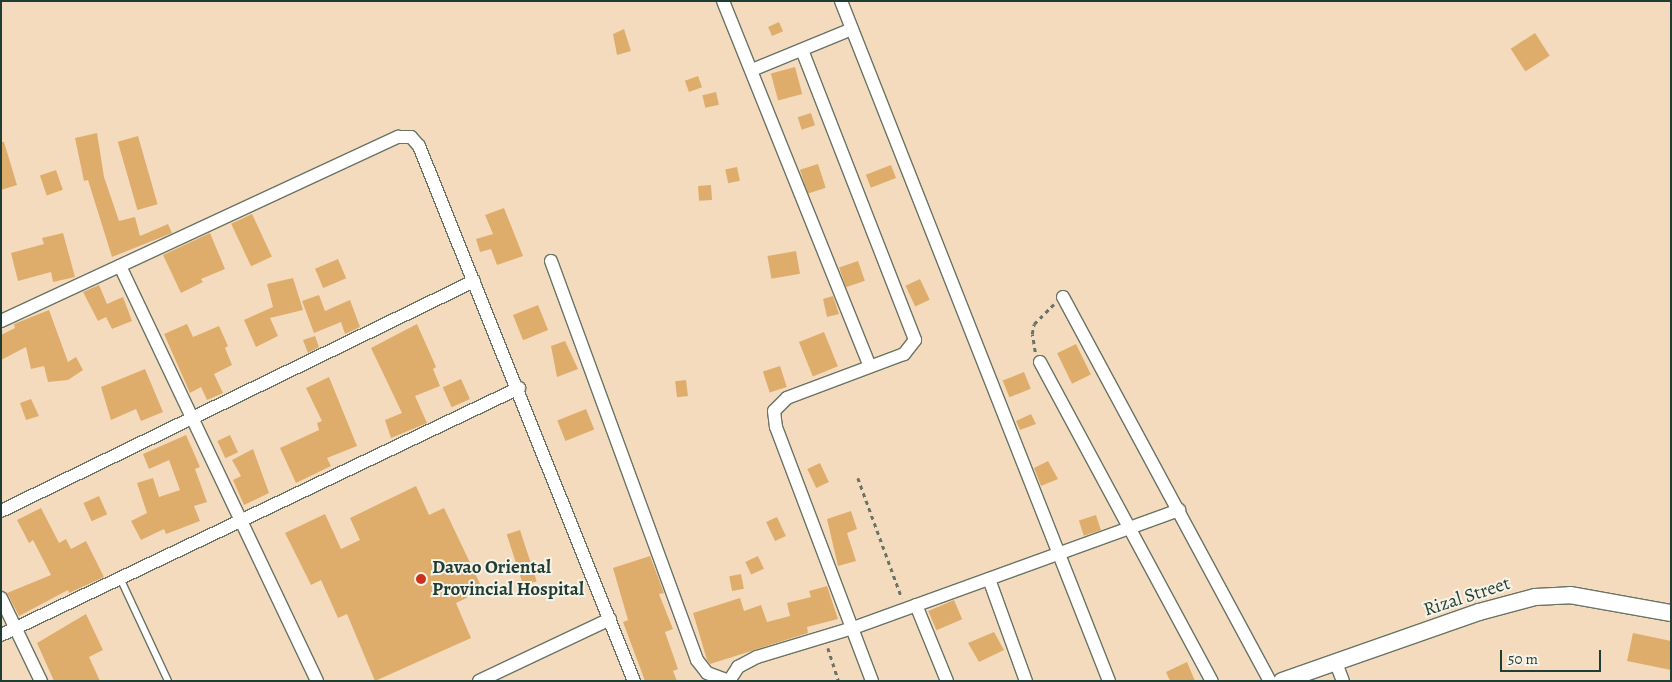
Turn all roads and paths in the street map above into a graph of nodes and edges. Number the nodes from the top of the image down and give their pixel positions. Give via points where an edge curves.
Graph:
1 (723, 1) edge
2 (840, 1) edge
3 (852, 29) junction
4 (802, 50) junction
5 (752, 70) junction
6 (551, 261) dead end
7 (120, 266) junction
8 (474, 281) junction
9 (1063, 297) joint
10 (1, 321) edge
11 (1040, 362) joint
12 (870, 366) junction
13 (518, 388) junction
14 (193, 418) junction
15 (858, 478) dead end
16 (1179, 510) junction
17 (1, 511) edge
18 (241, 520) junction
19 (1130, 528) junction
20 (1058, 554) junction
21 (120, 578) junction
22 (988, 579) junction
23 (1, 598) edge
24 (911, 607) junction
25 (1671, 613) edge
26 (610, 619) junction
27 (16, 628) junction
28 (853, 628) junction
29 (1, 635) edge
30 (824, 638) junction
31 (1336, 662) junction
32 (41, 681) edge
33 (168, 681) edge
34 (317, 681) edge
35 (480, 681) edge
36 (634, 681) edge
37 (729, 681) edge
38 (839, 681) edge
39 (872, 681) edge
40 (947, 681) edge
41 (1026, 681) edge
42 (1109, 681) edge
43 (1212, 681) edge
44 (1270, 681) edge
45 (1282, 681) edge
46 (1344, 681) edge

1 - 5 street
2 - 3 street
3 - 4 street
3 - 20 street
4 - 5 street
4 - 12 street via 916,340 909,350
5 - 12 street
6 - 37 street via 696,660 707,673
7 - 8 street via 404,136 411,137 419,146
7 - 10 street
7 - 14 street
8 - 13 street
8 - 14 street
9 - 11 path via 1034,324 1034,348
9 - 16 street
11 - 19 street
12 - 28 street via 787,398 774,411 776,427
13 - 18 street
13 - 26 street
14 - 17 street
14 - 18 street
15 - 24 path
16 - 19 street
16 - 44 street
18 - 21 street
18 - 34 street
19 - 20 street
19 - 43 street
20 - 22 street
20 - 42 street
21 - 27 street
21 - 33 lane
22 - 24 street
22 - 41 street
23 - 27 street
24 - 28 street
24 - 40 street
25 - 31 street, Rizal Street via 1570,595 1535,597 1479,612
26 - 35 street
26 - 36 street
27 - 29 street
27 - 32 street
28 - 30 street
28 - 39 street
30 - 37 street via 744,662
30 - 38 path
31 - 45 street, Rizal Street
31 - 46 street

